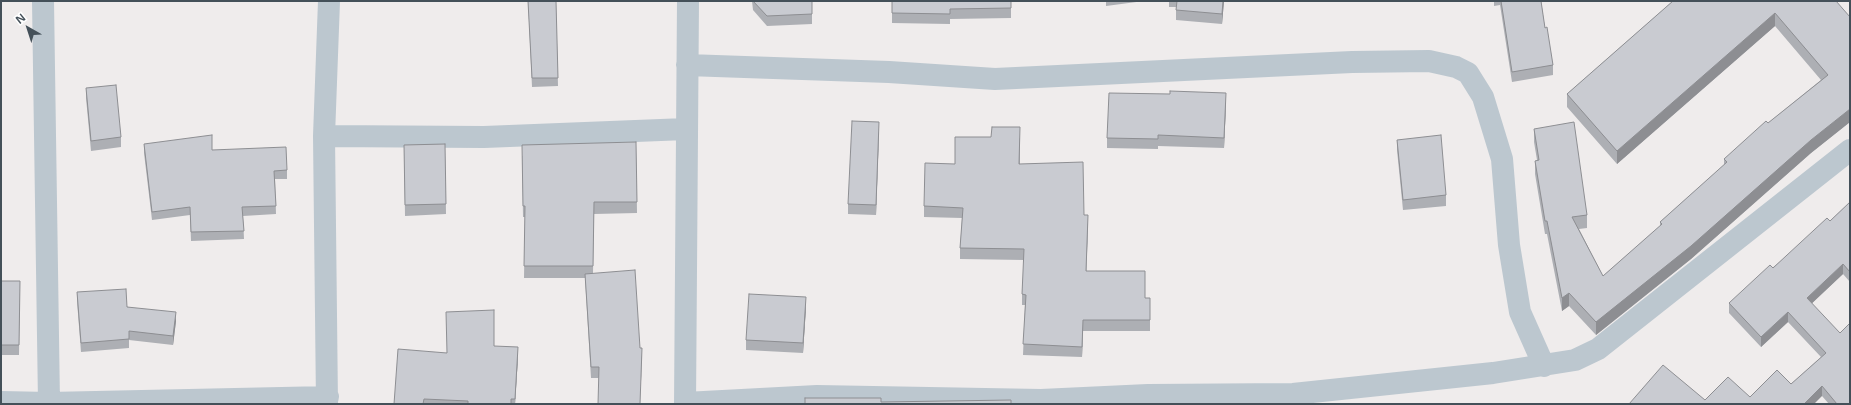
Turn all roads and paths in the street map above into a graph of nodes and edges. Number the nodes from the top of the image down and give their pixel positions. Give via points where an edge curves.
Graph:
1 (43, 1) edge
2 (329, 1) edge
3 (688, 1) edge
4 (687, 65) junction
5 (686, 129) junction
6 (324, 136) junction
7 (1850, 150) edge
8 (1544, 366) junction
9 (1298, 399) edge
10 (327, 401) edge
11 (1, 402) edge
12 (1041, 402) edge
13 (48, 403) edge
14 (685, 404) edge

1 - 13 street
2 - 6 street
3 - 4 street
4 - 5 street
4 - 8 street via 890,72 995,79 1352,62 1429,61 1456,67 1468,73 1483,97 1502,159 1509,245 1520,312
5 - 6 street via 484,137
5 - 14 street
6 - 10 street
7 - 8 street via 1598,349 1575,360
8 - 9 street
9 - 12 street via 1148,395
10 - 13 street
11 - 13 street
12 - 14 street via 818,396

